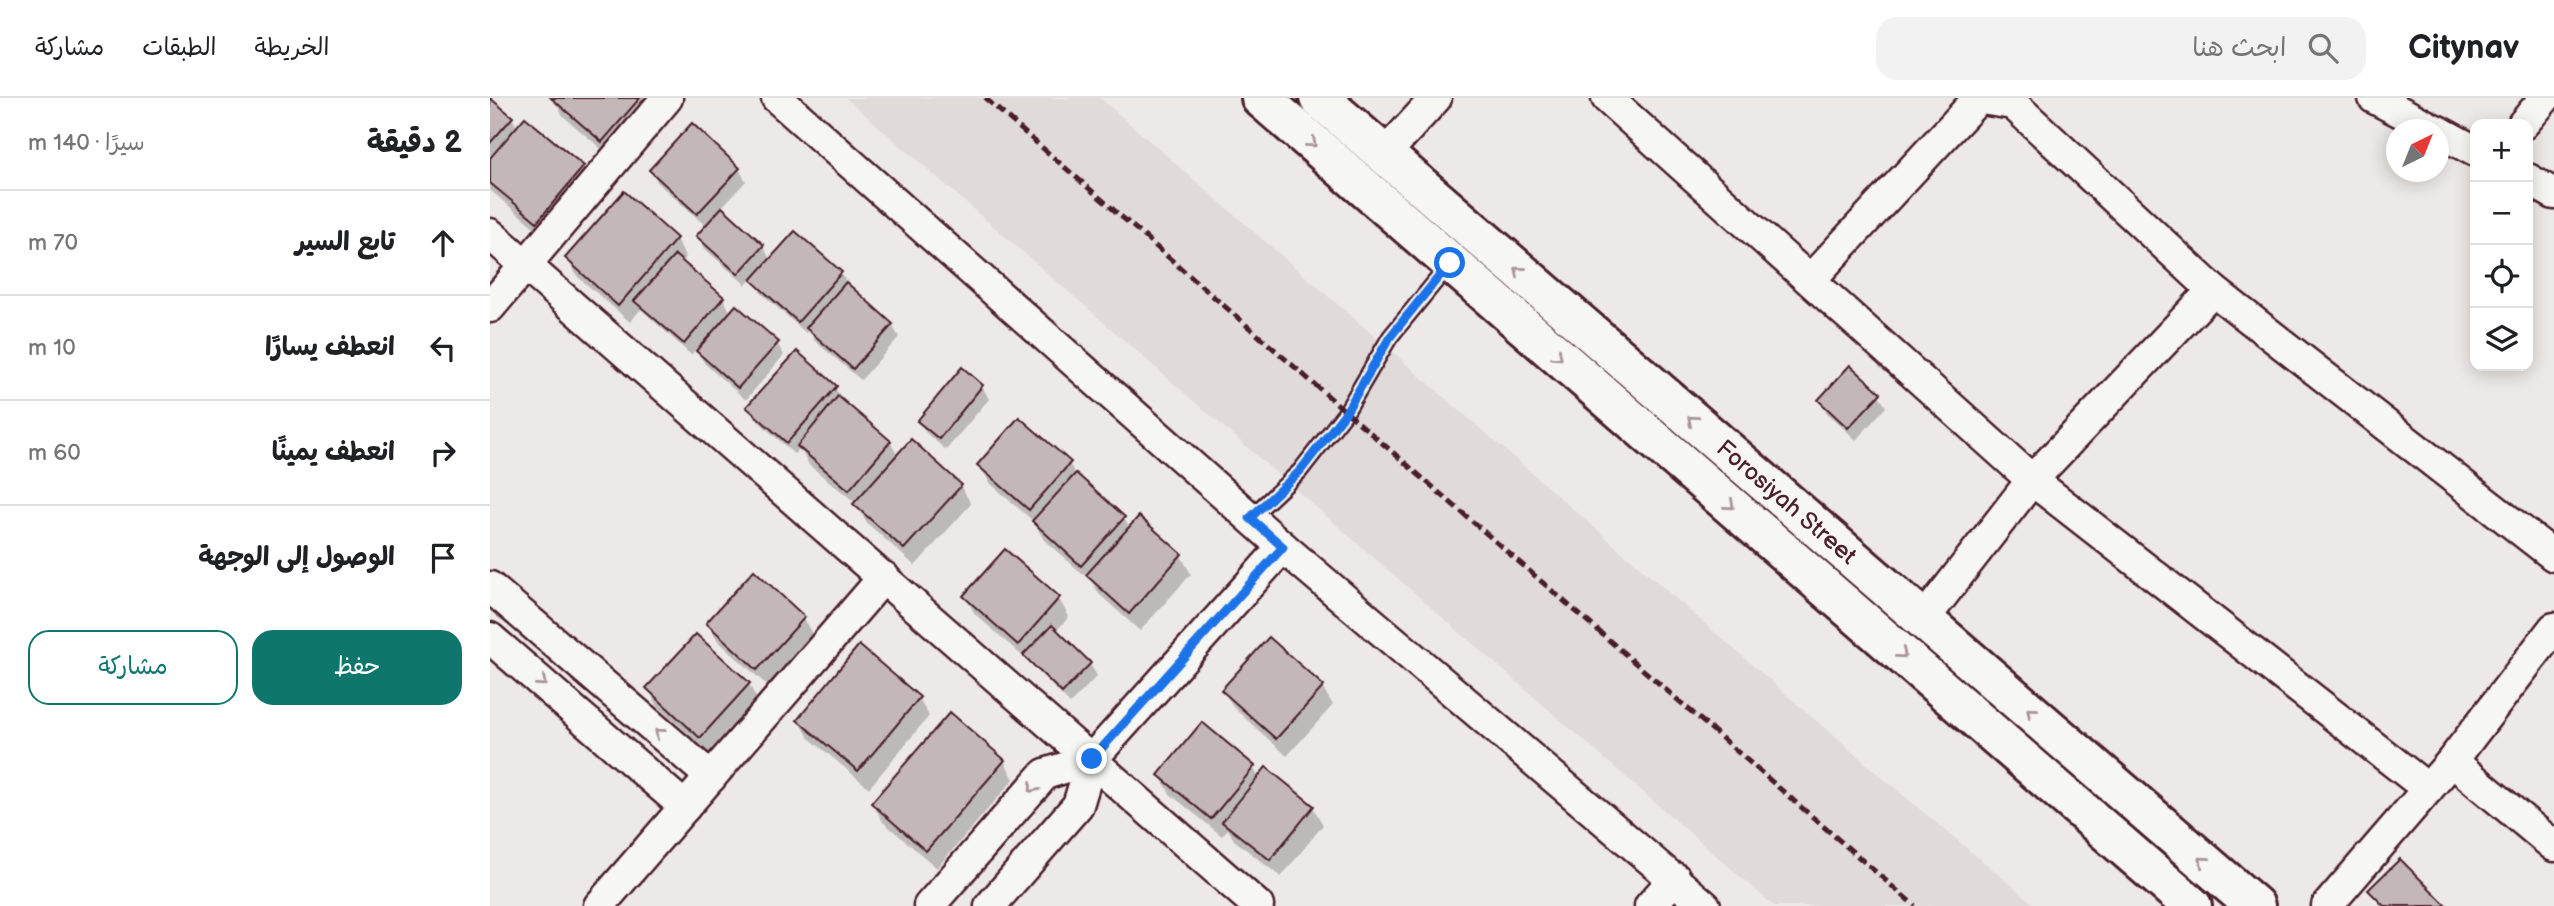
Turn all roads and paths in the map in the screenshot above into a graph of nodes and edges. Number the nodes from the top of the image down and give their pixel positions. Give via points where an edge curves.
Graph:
1 (667, 98) edge
2 (777, 98) edge
3 (1261, 98) edge
4 (1319, 98) edge
5 (1436, 98) edge
6 (1607, 98) edge
7 (2374, 98) edge
8 (2545, 98) edge
9 (1976, 99) edge
10 (2415, 119) edge
11 (2527, 119) edge
12 (2449, 136) edge
13 (2470, 147) edge
14 (1384, 155) junction
15 (2533, 182) edge
16 (2554, 194) edge
17 (490, 234) edge
18 (1450, 263) junction
19 (526, 265) junction
20 (1810, 280) junction
21 (2214, 290) junction
22 (490, 307) edge
23 (2032, 480) junction
24 (1250, 518) junction
25 (1283, 547) junction
26 (2554, 556) edge
27 (884, 578) junction
28 (490, 587) edge
29 (1924, 619) junction
30 (2554, 628) edge
31 (490, 638) edge
32 (1092, 759) junction
33 (2452, 761) junction
34 (710, 777) junction
35 (2428, 789) junction
36 (685, 807) junction
37 (2554, 846) edge
38 (1675, 878) junction
39 (599, 906) edge
40 (929, 906) edge
41 (990, 906) edge
42 (1258, 906) edge
43 (1650, 906) edge
44 (1705, 906) edge
45 (2192, 906) edge
46 (2255, 906) edge
47 (2327, 906) edge

1 - 19 street
2 - 24 street
3 -> 18 main road, Forosiyah Street
4 - 14 main road, Forosiyah Street
5 - 14 street
6 - 20 street
7 - 10 street
8 - 11 street
9 - 20 street
9 - 21 street via 2013,104
12 - 13 street
29 -> 14 main road, Forosiyah Street
15 - 16 street
17 - 19 street
18 - 24 lane via 1390,337 1346,412 1300,471
18 -> 45 main road, Forosiyah Street
19 - 22 street
19 - 27 street
20 - 23 street
21 - 23 street
21 - 26 street
23 - 29 street
23 - 35 street
24 - 25 street
25 - 32 street
25 - 38 street
27 - 32 street
27 - 34 street
34 -> 28 street
46 -> 29 main road, Forosiyah Street
30 - 33 street
31 -> 36 street
32 -> 40 street via 1045,774
32 - 41 street via 1078,806
32 - 42 street
33 - 35 street
33 - 37 street
34 - 36 street
35 - 47 street
36 - 39 street
38 - 43 street
38 - 44 street

